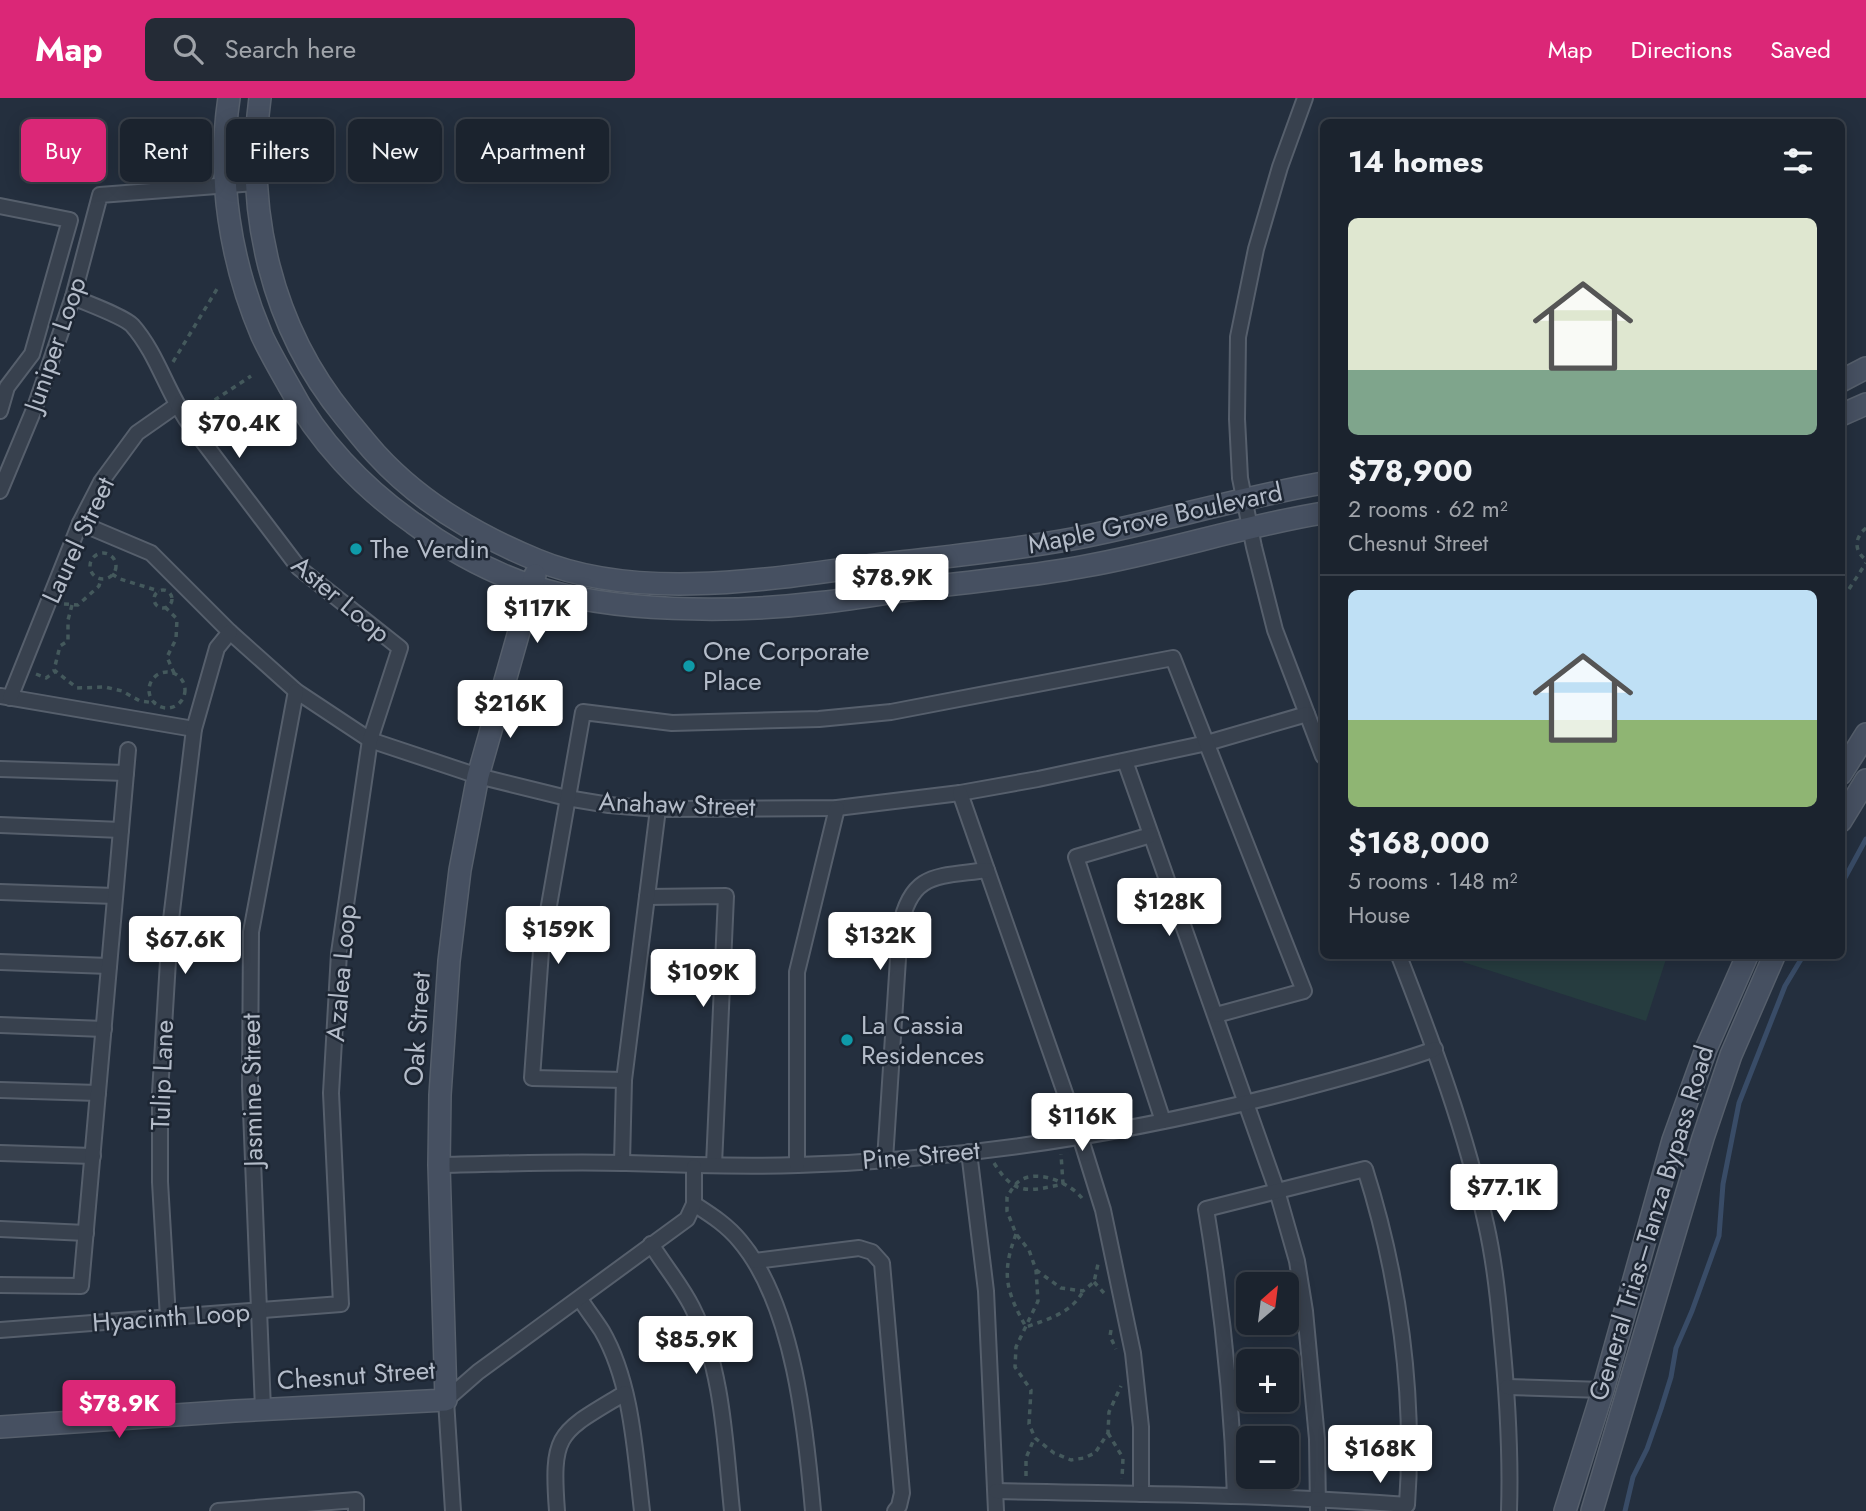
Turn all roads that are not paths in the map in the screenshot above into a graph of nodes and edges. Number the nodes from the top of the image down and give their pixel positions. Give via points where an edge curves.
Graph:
1 (229, 98) edge
2 (260, 98) edge
3 (1305, 98) edge
4 (255, 184) junction
5 (224, 185) junction
6 (0, 206) edge
7 (73, 296) junction
8 (1866, 368) edge
9 (1845, 379) edge
10 (1866, 404) edge
11 (177, 405) junction
12 (0, 411) edge
13 (1845, 413) edge
14 (1320, 485) edge
15 (0, 491) edge
16 (1244, 498) junction
17 (1320, 514) edge
18 (80, 523) junction
19 (1250, 527) junction
20 (539, 561) junction
21 (532, 586) junction
22 (230, 632) junction
23 (400, 648) joint
24 (296, 691) junction
25 (5, 697) edge
26 (1307, 714) junction
27 (194, 729) junction
28 (1866, 734) edge
29 (370, 740) junction
30 (1207, 743) junction
31 (1320, 748) edge
32 (128, 750) dead end
33 (1125, 761) junction
34 (1845, 768) edge
35 (0, 769) edge
36 (126, 773) junction
37 (478, 776) junction
38 (1866, 780) edge
39 (960, 793) junction
40 (567, 798) junction
41 (837, 808) junction
42 (658, 809) junction
43 (1845, 814) edge
44 (0, 825) edge
45 (121, 831) junction
46 (1151, 835) junction
47 (987, 870) junction
48 (0, 892) edge
49 (116, 896) junction
50 (647, 897) junction
51 (1400, 959) edge
52 (1746, 959) edge
53 (1773, 959) edge
54 (0, 962) edge
55 (109, 966) junction
56 (1216, 1016) junction
57 (0, 1025) edge
58 (104, 1029) junction
59 (1435, 1049) junction
60 (624, 1080) junction
61 (0, 1090) edge
62 (98, 1093) junction
63 (1246, 1103) junction
64 (1163, 1121) junction
65 (1080, 1136) junction
66 (969, 1152) junction
67 (0, 1153) edge
68 (93, 1156) junction
69 (885, 1160) junction
70 (622, 1163) junction
71 (439, 1165) junction
72 (714, 1165) junction
73 (797, 1165) junction
74 (694, 1167) junction
75 (1277, 1191) junction
76 (694, 1204) junction
77 (0, 1229) edge
78 (86, 1233) junction
79 (651, 1244) junction
80 (755, 1261) junction
81 (0, 1285) edge
82 (580, 1299) junction
83 (341, 1304) joint
84 (259, 1311) junction
85 (168, 1318) junction
86 (0, 1330) edge
87 (1507, 1387) junction
88 (1602, 1390) junction
89 (625, 1393) junction
90 (446, 1400) junction
91 (263, 1409) junction
92 (0, 1427) edge
93 (996, 1491) junction
94 (1142, 1494) junction
95 (1235, 1496) junction
96 (1318, 1504) edge
97 (218, 1511) edge
98 (356, 1511) edge
99 (453, 1511) edge
100 (557, 1511) edge
101 (642, 1511) edge
102 (732, 1511) edge
103 (813, 1511) edge
104 (895, 1511) edge
105 (996, 1511) edge
106 (1509, 1511) edge
107 (1565, 1511) edge
108 (1591, 1511) edge

1 - 5 street, Maple Grove Boulevard
2 - 4 street, Maple Grove Boulevard
3 - 16 street via 1256,249 1238,337 1238,448
4 - 5 street
4 - 20 street, Maple Grove Boulevard via 264,253 287,322 326,394 376,455 445,513
5 - 7 street, Juniper Loop via 100,195
5 - 21 street, Maple Grove Boulevard via 235,257 262,336 304,414 358,477 392,508 475,561
6 - 12 street via 70,220 32,354 7,387
7 - 11 street, Aster Loop via 130,323 165,376
7 - 15 street, Juniper Loop
8 - 9 street
10 - 13 street
11 - 18 street, Laurel Street via 137,433 101,482
11 - 23 street, Aster Loop via 299,568
14 - 16 street, Maple Grove Boulevard
16 - 19 street
16 - 20 street, Maple Grove Boulevard via 1072,539 719,583 646,583
17 - 19 street, Maple Grove Boulevard
18 - 22 street, Anahaw Street via 151,553
18 - 25 street, Laurel Street
19 - 21 street, Maple Grove Boulevard via 1086,566 814,604 643,607
19 - 26 street via 1275,630
20 - 21 street, Oak Street
21 - 37 street, Oak Street
22 - 24 street, Anahaw Street
22 - 27 street, Tulip Lane via 217,648
23 - 29 street, Azalea Loop
24 - 29 street, Anahaw Street
24 - 84 street, Jasmine Street via 251,932 250,1086
25 - 27 street
26 - 30 street, Anahaw Street
26 - 31 street
27 - 85 street, Tulip Lane via 170,928 159,1093
28 - 34 street
29 - 37 street, Anahaw Street
29 - 83 street, Azalea Loop via 338,966 331,1093
30 - 33 street, Anahaw Street
30 - 40 street via 1173,658 973,698 819,719 672,723 583,712
30 - 56 street via 1304,991
32 - 36 street
33 - 39 street, Anahaw Street
33 - 46 street
35 - 36 street
36 - 45 street
37 - 40 street, Anahaw Street
37 - 71 street, Oak Street via 449,961
38 - 43 street
39 - 41 street, Anahaw Street
39 - 47 street
40 - 42 street, Anahaw Street
40 - 60 street via 541,951 532,1078
41 - 42 street, Anahaw Street
41 - 73 street via 797,972
42 - 50 street
44 - 45 street
45 - 49 street
46 - 56 street
46 - 64 street via 1076,857
47 - 65 street
47 - 69 street via 932,878 909,897 903,911
48 - 49 street
49 - 55 street
50 - 60 street
50 - 72 street via 726,896
51 - 59 street
52 - 88 street, General Trias–Tanza Bypass Road via 1673,1140
53 - 108 street, General Trias–Tanza Bypass Road via 1731,1055 1703,1138
54 - 55 street
55 - 58 street
56 - 63 street
57 - 58 street
58 - 62 street
59 - 63 street, Pine Street
59 - 87 street via 1486,1225
60 - 70 street
61 - 62 street
62 - 68 street
63 - 64 street, Pine Street
63 - 75 street
64 - 65 street, Pine Street
65 - 66 street, Pine Street
65 - 94 street via 1103,1210 1133,1353
66 - 69 street, Pine Street
66 - 93 street via 986,1291
67 - 68 street
68 - 78 street
69 - 73 street, Pine Street
70 - 71 street, Pine Street
70 - 74 street, Pine Street
71 - 90 street, Oak Street
72 - 73 street, Pine Street
72 - 74 street, Pine Street
74 - 76 street
75 - 95 street via 1206,1209 1227,1357
75 - 96 street via 1297,1261 1305,1311
75 - 96 street via 1365,1169 1396,1299 1408,1426 1406,1505
76 - 79 street, Chesnut Street via 687,1219
76 - 80 street via 722,1222
77 - 78 street
78 - 81 street via 81,1286
79 - 82 street, Chesnut Street
79 - 102 street via 691,1306 707,1342 719,1399
80 - 103 street via 771,1294 797,1381
80 - 104 street via 859,1248 872,1252 882,1263 902,1493
82 - 89 street via 602,1332
82 - 90 street, Chesnut Street
83 - 84 street, Hyacinth Loop
84 - 85 street, Hyacinth Loop
84 - 91 street, Jasmine Street
85 - 86 street, Hyacinth Loop
87 - 88 street
87 - 106 street
88 - 107 street, General Trias–Tanza Bypass Road
89 - 100 street via 575,1423 564,1436 554,1470
89 - 101 street
90 - 91 street, Chesnut Street
90 - 99 street, Oak Street
91 - 92 street, Chesnut Street
93 - 94 street
93 - 105 street
94 - 95 street
95 - 96 street
97 - 98 street via 356,1500

